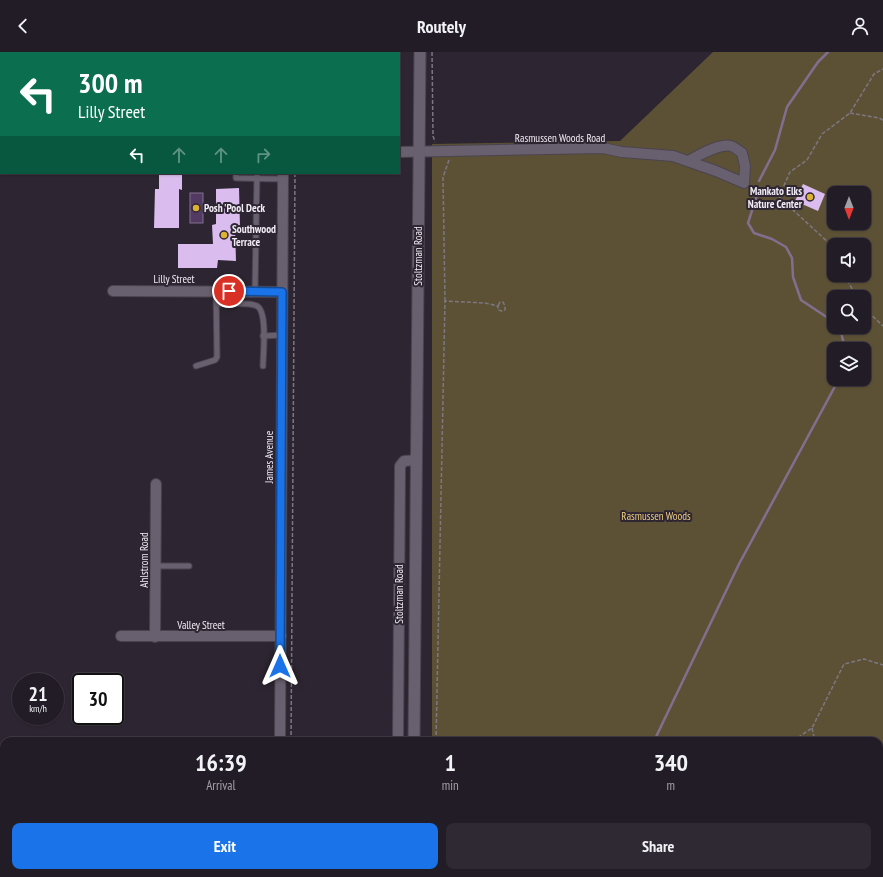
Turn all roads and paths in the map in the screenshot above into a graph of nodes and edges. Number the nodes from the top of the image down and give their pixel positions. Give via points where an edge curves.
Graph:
1 (420, 52) edge
2 (432, 52) edge
3 (883, 69) edge
4 (850, 112) junction
5 (883, 120) edge
6 (437, 146) dead end
7 (459, 151) junction
8 (400, 152) edge
9 (418, 152) junction
10 (688, 161) junction
11 (236, 174) edge
12 (295, 174) edge
13 (257, 176) edge
14 (283, 176) edge
15 (744, 183) junction
16 (779, 197) junction
17 (827, 241) edge
18 (113, 291) dead end
19 (216, 291) junction
20 (255, 292) junction
21 (282, 292) junction
22 (445, 300) junction
23 (216, 304) junction
24 (498, 306) junction
25 (871, 315) edge
26 (883, 326) edge
27 (264, 336) junction
28 (282, 336) junction
29 (196, 366) dead end
30 (264, 366) dead end
31 (417, 460) junction
32 (156, 484) dead end
33 (156, 566) junction
34 (189, 566) dead end
35 (121, 636) dead end
36 (281, 636) junction
37 (155, 637) junction
38 (883, 665) edge
39 (812, 728) junction
40 (280, 737) edge
41 (291, 737) edge
42 (398, 737) edge
43 (414, 737) edge
44 (436, 737) edge
45 (799, 737) edge
46 (814, 737) edge

1 - 9 street, Stoltzman Road
2 - 6 path via 433,136
3 - 4 path via 874,74
4 - 5 path
4 - 16 path via 822,134 807,160 790,172
7 - 9 street, Rasmussen Woods Road
7 - 10 street, Rasmussen Woods Road via 603,148 673,156
7 - 22 path via 448,161 443,177
8 - 9 street, Rasmussen Woods Road
9 - 31 street, Stoltzman Road
10 - 15 street, Rasmussen Woods Road
10 - 15 street via 710,149 731,146 742,153 745,166
11 - 13 lane via 236,178
12 - 41 path
13 - 14 lane
13 - 20 lane
14 - 21 street, James Avenue
15 - 16 path
16 - 17 path
18 - 19 street, Lilly Street
19 - 20 street, Lilly Street
19 - 23 lane
20 - 21 street, Lilly Street
21 - 28 street, James Avenue
22 - 24 path
22 - 44 path
23 - 27 lane via 258,307 264,320
23 - 29 lane via 217,357
24 - 24 path via 498,310 502,312 505,306 503,302
25 - 26 path
27 - 28 lane
27 - 30 lane
28 - 36 street, James Avenue
31 - 42 street, Stoltzman Road via 404,461 400,466
31 - 43 street, Stoltzman Road
32 - 33 street, Ahlstrom Road
33 - 34 lane
33 - 37 street, Ahlstrom Road
35 - 37 street, Valley Street
36 - 37 street, Valley Street
36 - 40 street, James Avenue
38 - 39 path via 864,659 844,664
39 - 45 path
39 - 46 path

